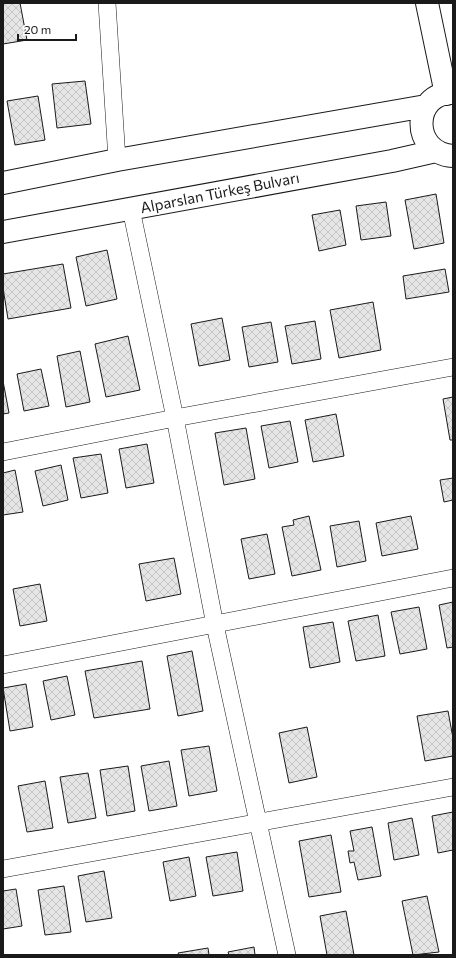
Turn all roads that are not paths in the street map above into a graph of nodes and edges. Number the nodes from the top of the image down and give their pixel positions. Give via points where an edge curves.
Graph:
1 (107, 3) edge
2 (427, 3) edge
3 (450, 94) edge
4 (426, 106) junction
5 (445, 153) edge
6 (117, 160) junction
7 (3, 184) edge
8 (131, 209) junction
9 (3, 232) edge
10 (453, 367) edge
11 (175, 418) junction
12 (3, 452) edge
13 (453, 578) edge
14 (215, 625) junction
15 (3, 665) edge
16 (453, 787) edge
17 (258, 822) junction
18 (3, 869) edge
19 (287, 955) edge

1 - 6 street
2 - 3 main road
3 - 4 main road via 434,99
4 - 5 main road, Alparslan Türkeş Bulvarı via 422,115 423,136 428,145
4 - 6 main road
5 - 8 main road, Alparslan Türkeş Bulvarı
6 - 7 main road
8 - 9 main road, Alparslan Türkeş Bulvarı
8 - 11 street
10 - 11 street
11 - 12 street
11 - 14 street
13 - 14 street
14 - 15 street
14 - 17 street
16 - 17 street
17 - 18 street
17 - 19 street

